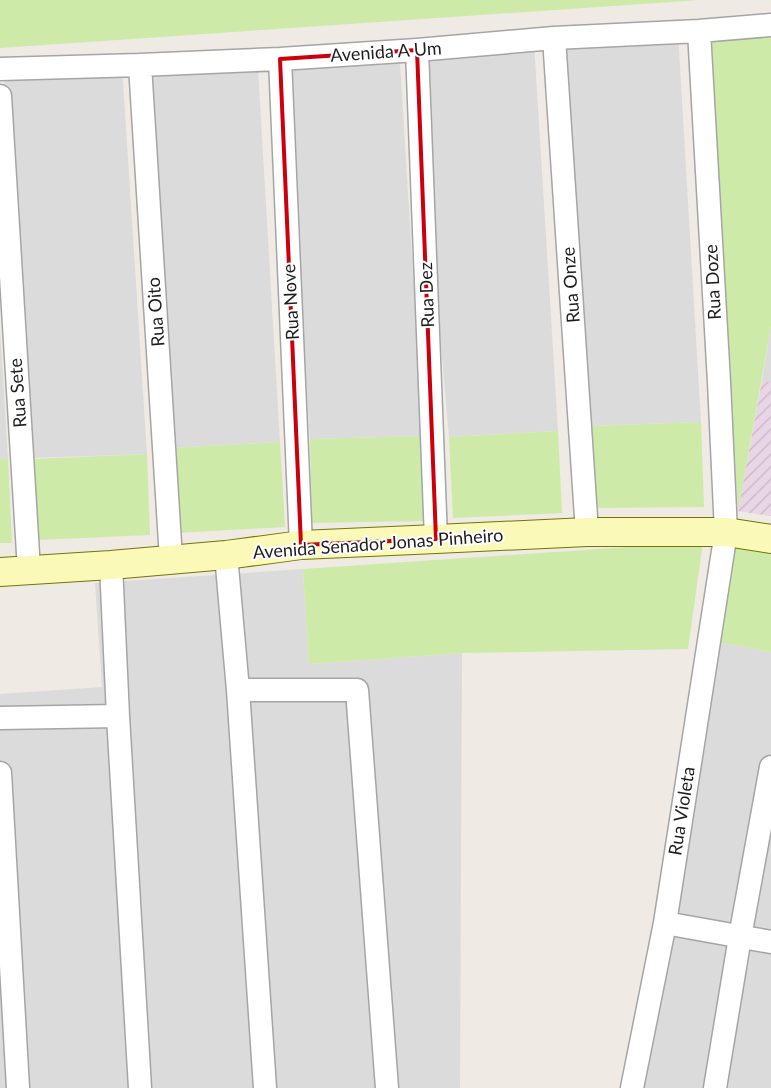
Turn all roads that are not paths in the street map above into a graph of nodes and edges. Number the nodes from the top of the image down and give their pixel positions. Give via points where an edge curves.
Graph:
1 (771, 25) edge
2 (698, 31) junction
3 (554, 38) junction
4 (417, 50) junction
5 (280, 59) junction
6 (140, 65) junction
7 (0, 69) edge
8 (0, 96) edge
9 (587, 532) junction
10 (726, 532) junction
11 (436, 539) junction
12 (771, 540) edge
13 (301, 546) junction
14 (226, 555) junction
15 (171, 559) junction
16 (112, 565) junction
17 (29, 570) junction
18 (0, 572) edge
19 (238, 690) junction
20 (118, 716) junction
21 (0, 718) edge
22 (771, 766) edge
23 (0, 773) edge
24 (665, 923) junction
25 (740, 937) junction
26 (771, 942) edge
27 (18, 1088) edge
28 (140, 1088) edge
29 (266, 1088) edge
30 (387, 1088) edge
31 (632, 1088) edge
32 (715, 1088) edge

1 - 2 street, Avenida A Um
2 - 3 street, Avenida A Um
2 - 10 street, Rua Doze
3 - 4 street, Avenida A Um
3 - 9 street, Rua Onze
4 - 5 street, Avenida A Um
4 - 11 street, Rua Dez
5 - 6 street, Avenida A Um
5 - 13 street, Rua Nove
6 - 7 street, Avenida A Um
6 - 15 street, Rua Oito
8 - 17 street, Rua Sete
9 - 10 main road, Avenida Senador Jonas Pinheiro
9 - 11 main road, Avenida Senador Jonas Pinheiro
10 - 12 main road, Avenida Senador Jonas Pinheiro
10 - 24 street, Rua Violeta
11 - 13 main road, Avenida Senador Jonas Pinheiro
13 - 14 main road, Avenida Senador Jonas Pinheiro
14 - 15 main road, Avenida Senador Jonas Pinheiro
14 - 19 street
15 - 16 main road, Avenida Senador Jonas Pinheiro
16 - 17 main road, Avenida Senador Jonas Pinheiro
16 - 20 street
17 - 18 main road, Avenida Senador Jonas Pinheiro
19 - 29 street
19 - 30 street via 357,690
20 - 21 street
20 - 28 street
22 - 25 street
23 - 27 street
24 - 25 street
24 - 31 street, Rua Violeta
25 - 26 street
25 - 32 street

